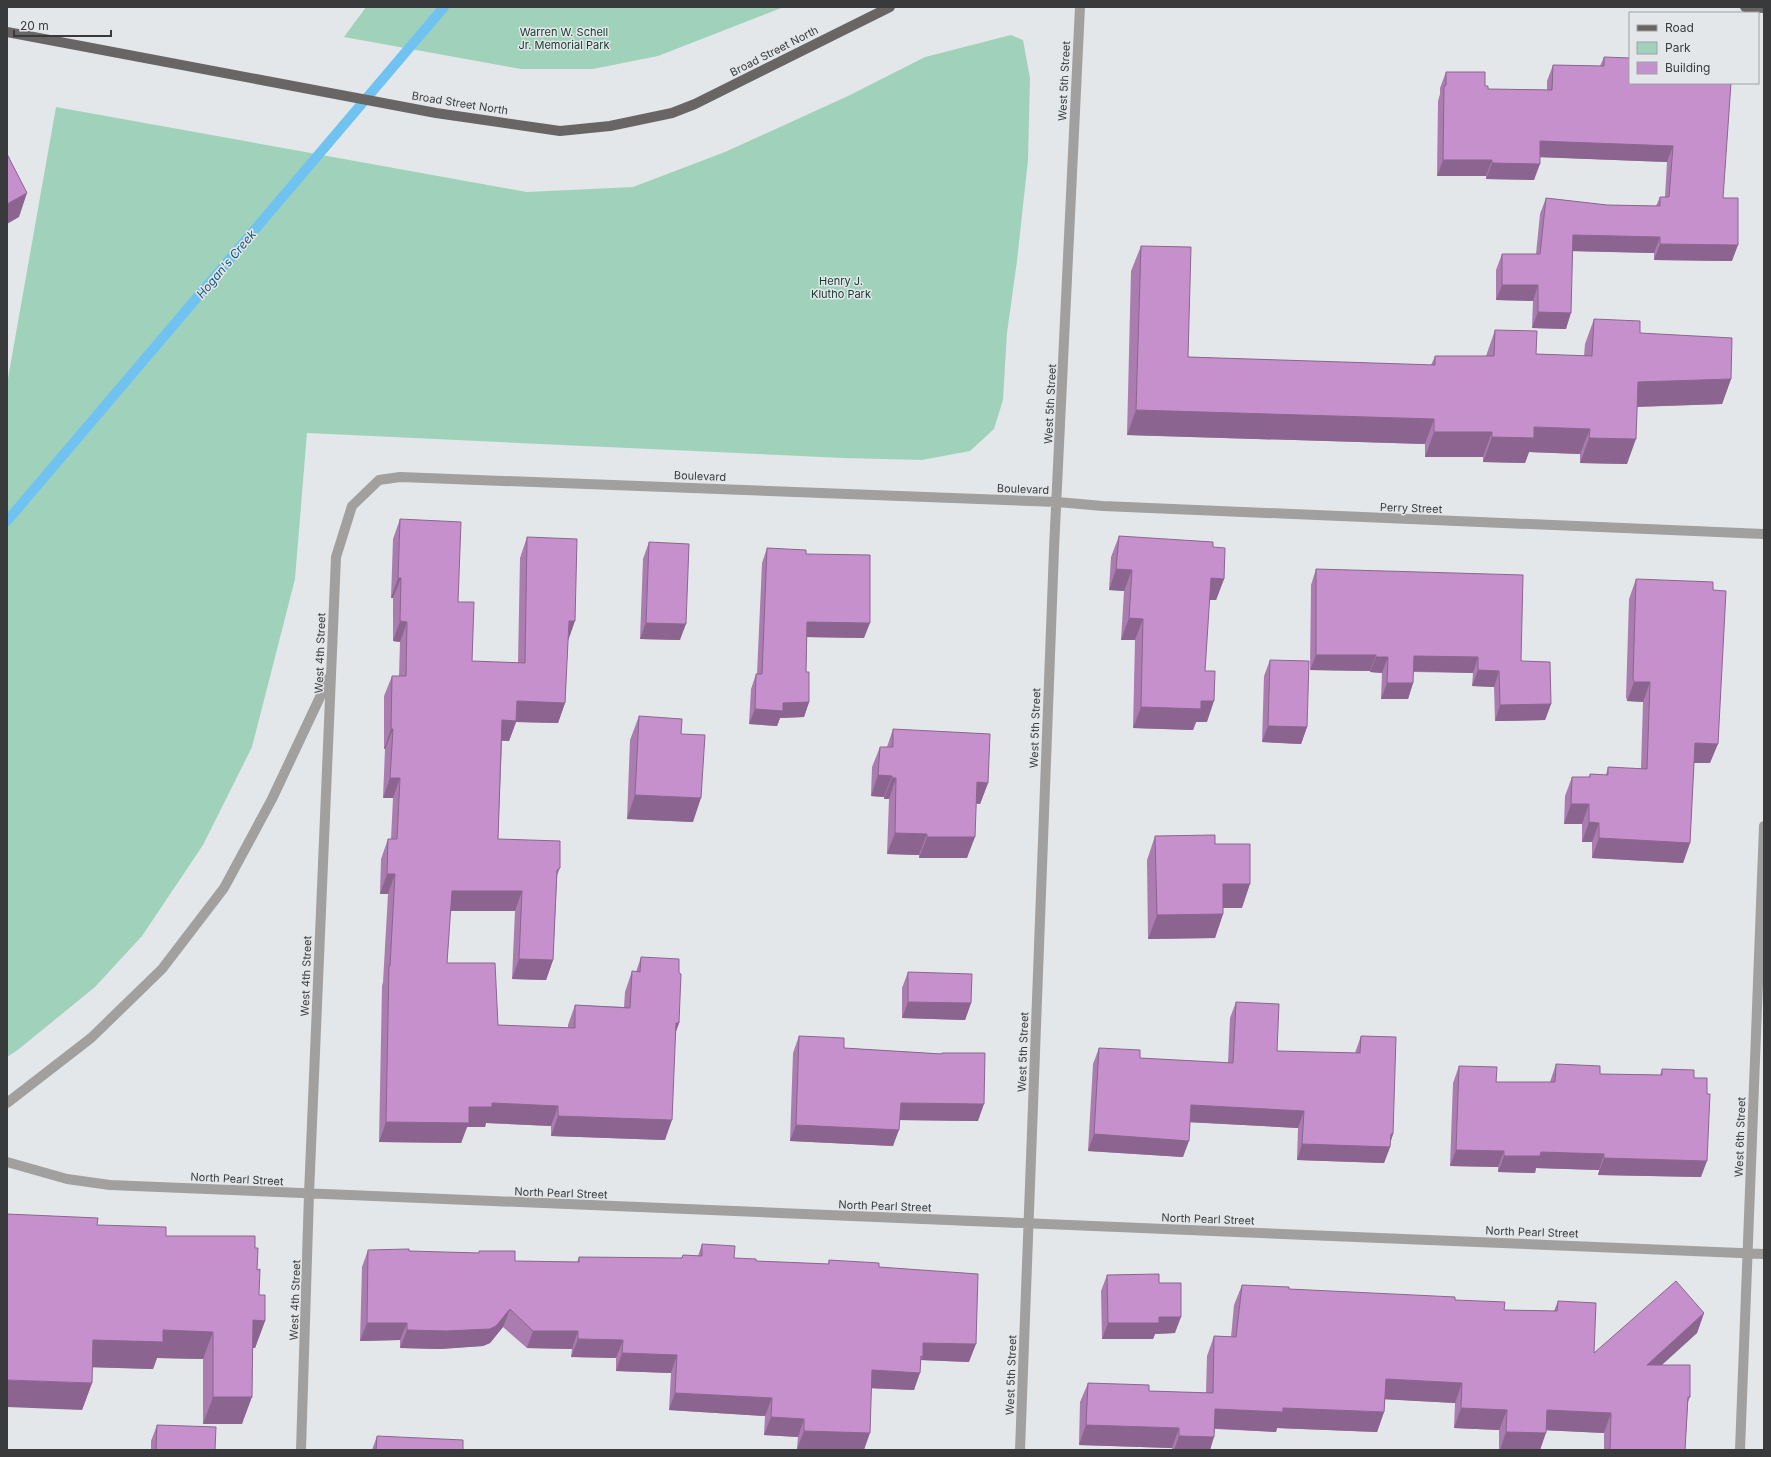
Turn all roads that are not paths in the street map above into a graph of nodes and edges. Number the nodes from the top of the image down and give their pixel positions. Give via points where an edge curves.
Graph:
1 (890, 7) edge
2 (1080, 7) edge
3 (1745, 7) edge
4 (1764, 8) edge
5 (7, 32) edge
6 (1057, 502) junction
7 (352, 506) joint
8 (1764, 534) edge
9 (331, 674) junction
10 (1764, 826) edge
11 (7, 1103) edge
12 (7, 1162) edge
13 (309, 1194) junction
14 (1029, 1224) junction
15 (1748, 1253) junction
16 (1764, 1254) edge
17 (301, 1450) edge
18 (1020, 1450) edge
19 (1740, 1450) edge

1 - 5 main road, Broad Street North via 672,113 610,126 560,131 436,113
2 - 6 street, West 5th Street
3 - 4 main road
6 - 7 street, Boulevard via 400,477 379,480
6 - 8 street, Perry Street via 1111,507
6 - 14 street, West 5th Street
7 - 9 street, West 4th Street via 336,557
9 - 11 street via 270,803 224,888 162,969 91,1038
9 - 13 street, West 4th Street
10 - 15 street, West 6th Street
12 - 13 street, North Pearl Street via 67,1179 110,1185
13 - 14 street, North Pearl Street
13 - 17 street, West 4th Street
14 - 15 street, North Pearl Street
14 - 18 street, West 5th Street
15 - 16 street, North Pearl Street
15 - 19 street, West 6th Street

